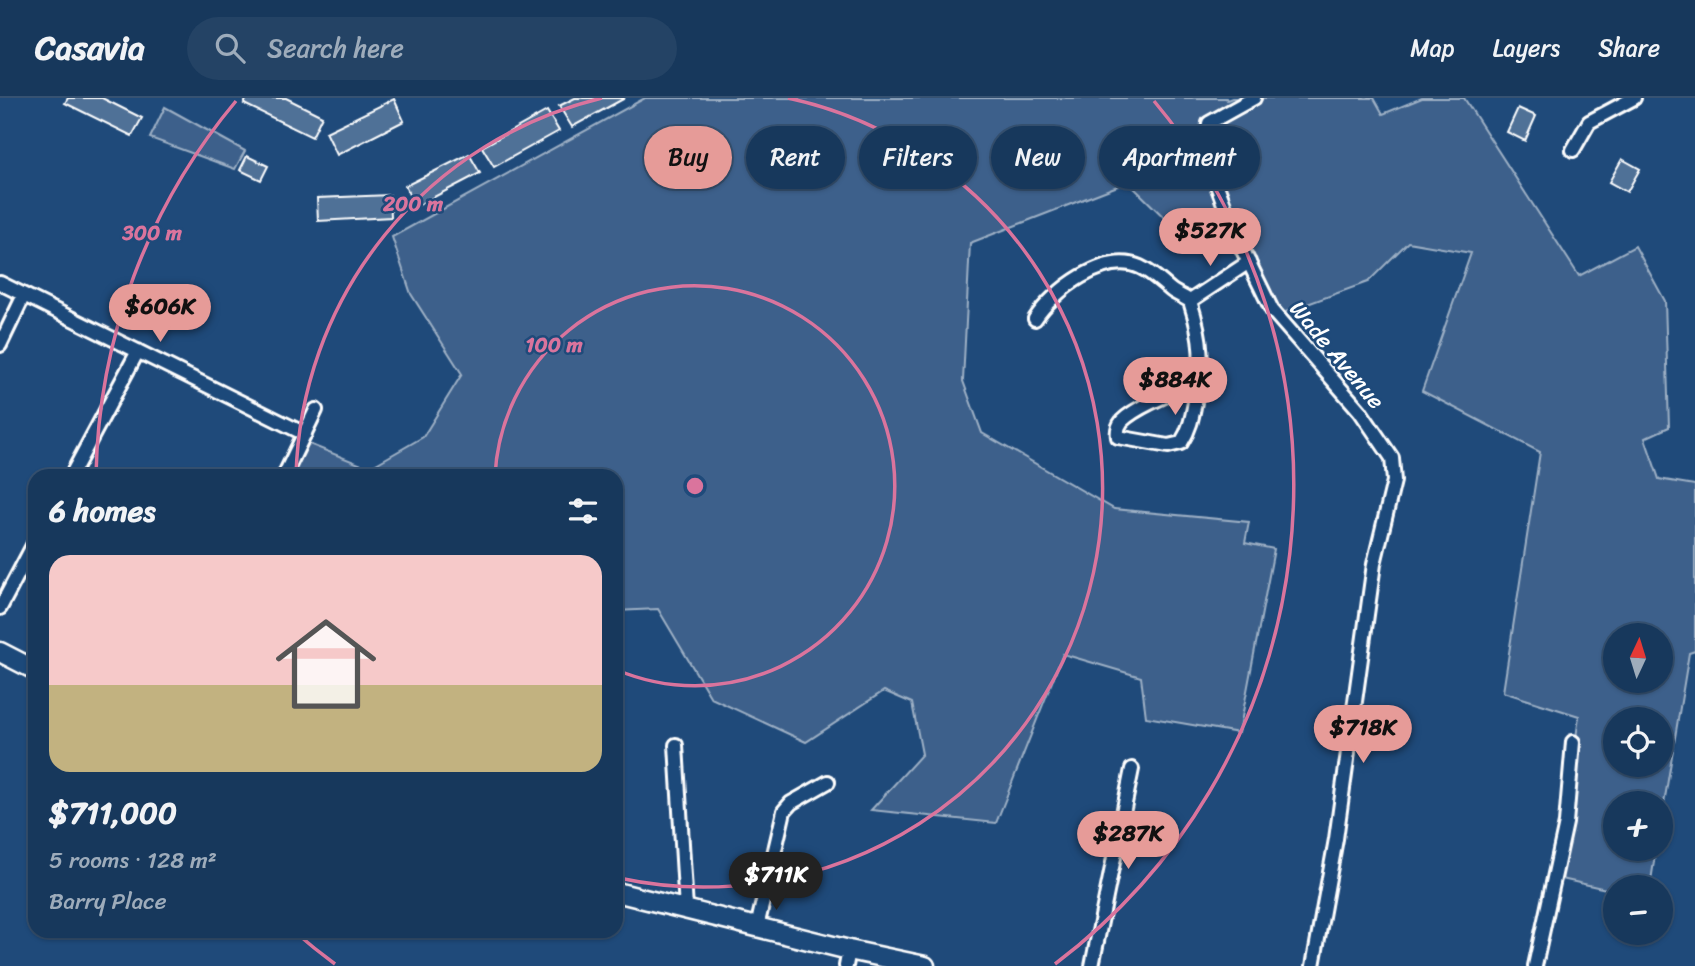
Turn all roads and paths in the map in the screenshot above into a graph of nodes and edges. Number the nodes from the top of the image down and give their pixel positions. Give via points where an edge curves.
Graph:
1 (1254, 98) edge
2 (1634, 98) edge
3 (1573, 150) dead end
4 (1249, 262) junction
5 (0, 283) edge
6 (24, 295) junction
7 (1190, 301) junction
8 (1035, 319) dead end
9 (0, 345) edge
10 (138, 351) junction
11 (1199, 381) junction
12 (316, 410) dead end
13 (305, 433) junction
14 (75, 469) edge
15 (287, 469) edge
16 (28, 555) edge
17 (0, 608) edge
18 (0, 652) edge
19 (28, 666) edge
20 (1573, 743) dead end
21 (676, 745) dead end
22 (1132, 769) dead end
23 (828, 782) dead end
24 (623, 894) edge
25 (686, 909) junction
26 (757, 927) junction
27 (847, 958) edge
28 (925, 966) edge
29 (1092, 966) edge
30 (1313, 966) edge
31 (1535, 966) edge

1 - 4 street, Wade Avenue via 1209,123 1206,143 1218,188
2 - 3 street via 1589,122
4 - 7 street
4 - 30 street, Wade Avenue via 1272,310 1360,411 1392,458 1394,481 1376,556
5 - 6 street
6 - 9 street
6 - 10 street
7 - 8 street via 1139,266 1120,262 1105,264 1066,287
7 - 11 street via 1199,330
10 - 13 street
10 - 14 street
11 - 11 street via 1190,430 1181,443 1168,446 1118,437 1122,421
12 - 13 street
13 - 15 street
16 - 17 street
18 - 19 street
20 - 31 street via 1566,823
21 - 25 street
22 - 29 street
23 - 26 street via 784,811
24 - 25 street
25 - 26 street
26 - 27 street
27 - 28 street

